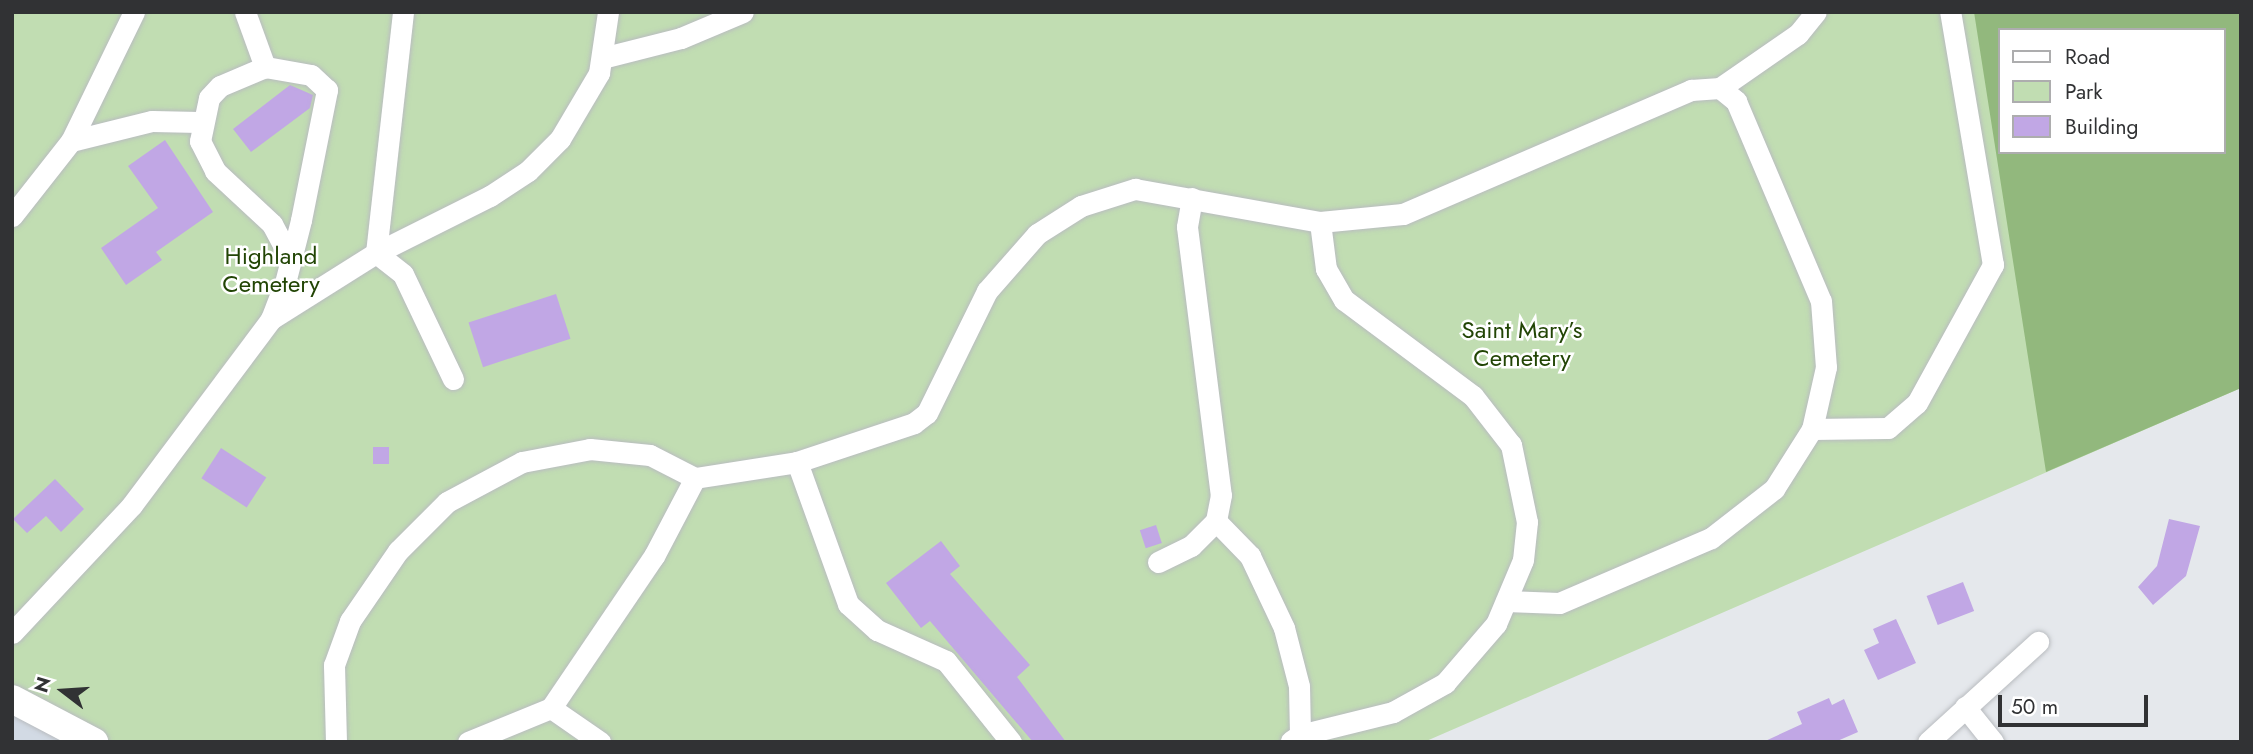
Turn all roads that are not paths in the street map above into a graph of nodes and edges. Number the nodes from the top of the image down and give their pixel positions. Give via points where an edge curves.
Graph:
1 (135, 12) edge
2 (245, 12) edge
3 (403, 12) edge
4 (608, 12) edge
5 (743, 12) edge
6 (1816, 12) edge
7 (1950, 12) edge
8 (602, 58) junction
9 (265, 68) junction
10 (1720, 88) junction
11 (200, 122) junction
12 (71, 141) junction
13 (1192, 198) junction
14 (12, 216) edge
15 (1320, 222) junction
16 (376, 253) junction
17 (291, 259) junction
18 (271, 319) junction
19 (453, 379) dead end
20 (1812, 429) junction
21 (797, 463) junction
22 (695, 478) junction
23 (1216, 521) junction
24 (1158, 562) dead end
25 (1506, 601) junction
26 (12, 633) edge
27 (2038, 642) dead end
28 (12, 699) edge
29 (551, 708) junction
30 (1965, 708) junction
31 (1295, 738) edge
32 (94, 742) edge
33 (336, 742) edge
34 (468, 742) edge
35 (600, 742) edge
36 (1011, 742) edge
37 (1928, 742) edge
38 (1993, 742) edge

1 - 12 street
2 - 9 street
3 - 16 street
4 - 8 street
5 - 8 street via 681,38
6 - 10 street via 1798,34
7 - 20 street via 1993,265 1917,403 1888,428
8 - 16 street via 586,99 528,171
9 - 11 street via 220,86
9 - 17 street via 311,75 327,90
10 - 15 street via 1691,90 1404,214
10 - 20 street via 1736,101 1821,301 1826,367
11 - 12 street via 152,121
11 - 17 street via 205,157 272,223
12 - 14 street
13 - 15 street
13 - 21 street via 1135,189 1081,206 1037,234 987,290 927,413 914,424
13 - 23 street via 1187,227 1221,495
15 - 25 street via 1326,269 1344,300 1473,396 1511,444 1527,522 1523,561
16 - 18 street
16 - 19 street via 403,274
17 - 18 street
18 - 26 street via 132,505
20 - 25 street via 1774,489 1711,538 1559,603
21 - 22 street
21 - 36 street via 848,604 877,630 946,661
22 - 29 street via 654,556
22 - 33 street via 650,455 590,449 522,462 447,502 398,551 350,621 334,665
23 - 24 street via 1191,546
23 - 31 street via 1250,556 1269,589 1298,686
25 - 31 street via 1484,643 1422,699
27 - 30 street
28 - 32 main road
29 - 34 street
29 - 35 street
30 - 37 street
30 - 38 street

